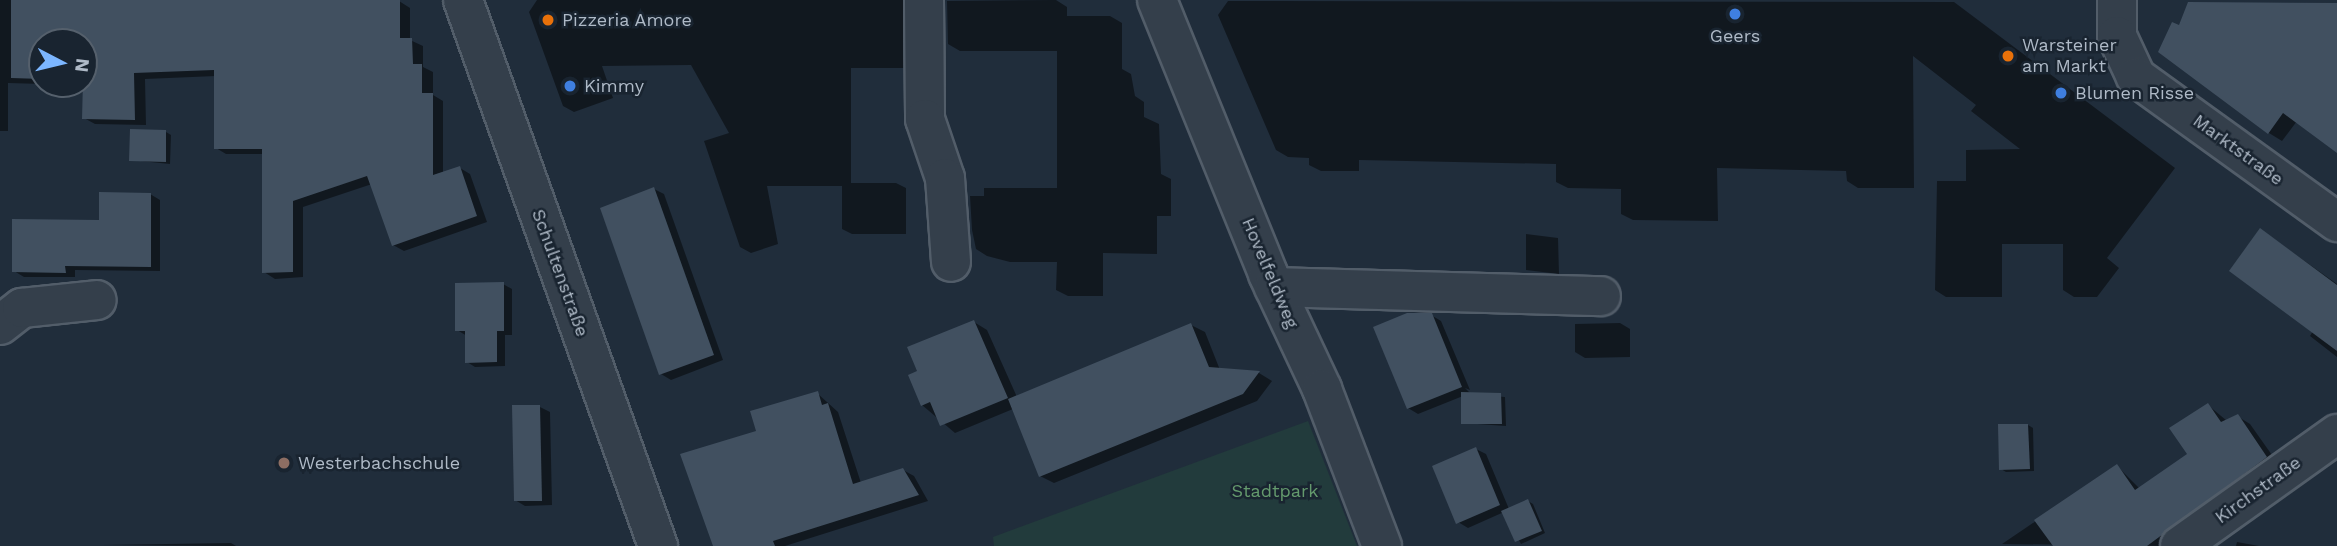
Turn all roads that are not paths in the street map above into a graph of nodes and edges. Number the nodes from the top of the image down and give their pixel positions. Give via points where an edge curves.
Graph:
1 (463, 0) edge
2 (924, 0) edge
3 (1157, 0) edge
4 (2117, 0) edge
5 (2337, 222) edge
6 (951, 262) dead end
7 (1274, 286) junction
8 (1601, 296) dead end
9 (97, 300) dead end
10 (0, 325) edge
11 (2337, 433) edge
12 (658, 546) edge
13 (1382, 546) edge
14 (2180, 546) edge

1 - 12 street, Schultenstraße
2 - 6 street via 925,119 945,178
3 - 7 street, Hovelfeldweg
4 - 5 street, Marktstraße via 2118,36 2136,77
7 - 8 street
7 - 13 street, Hovelfeldweg via 1322,389
9 - 10 street via 22,308
11 - 14 street, Kirchstraße

